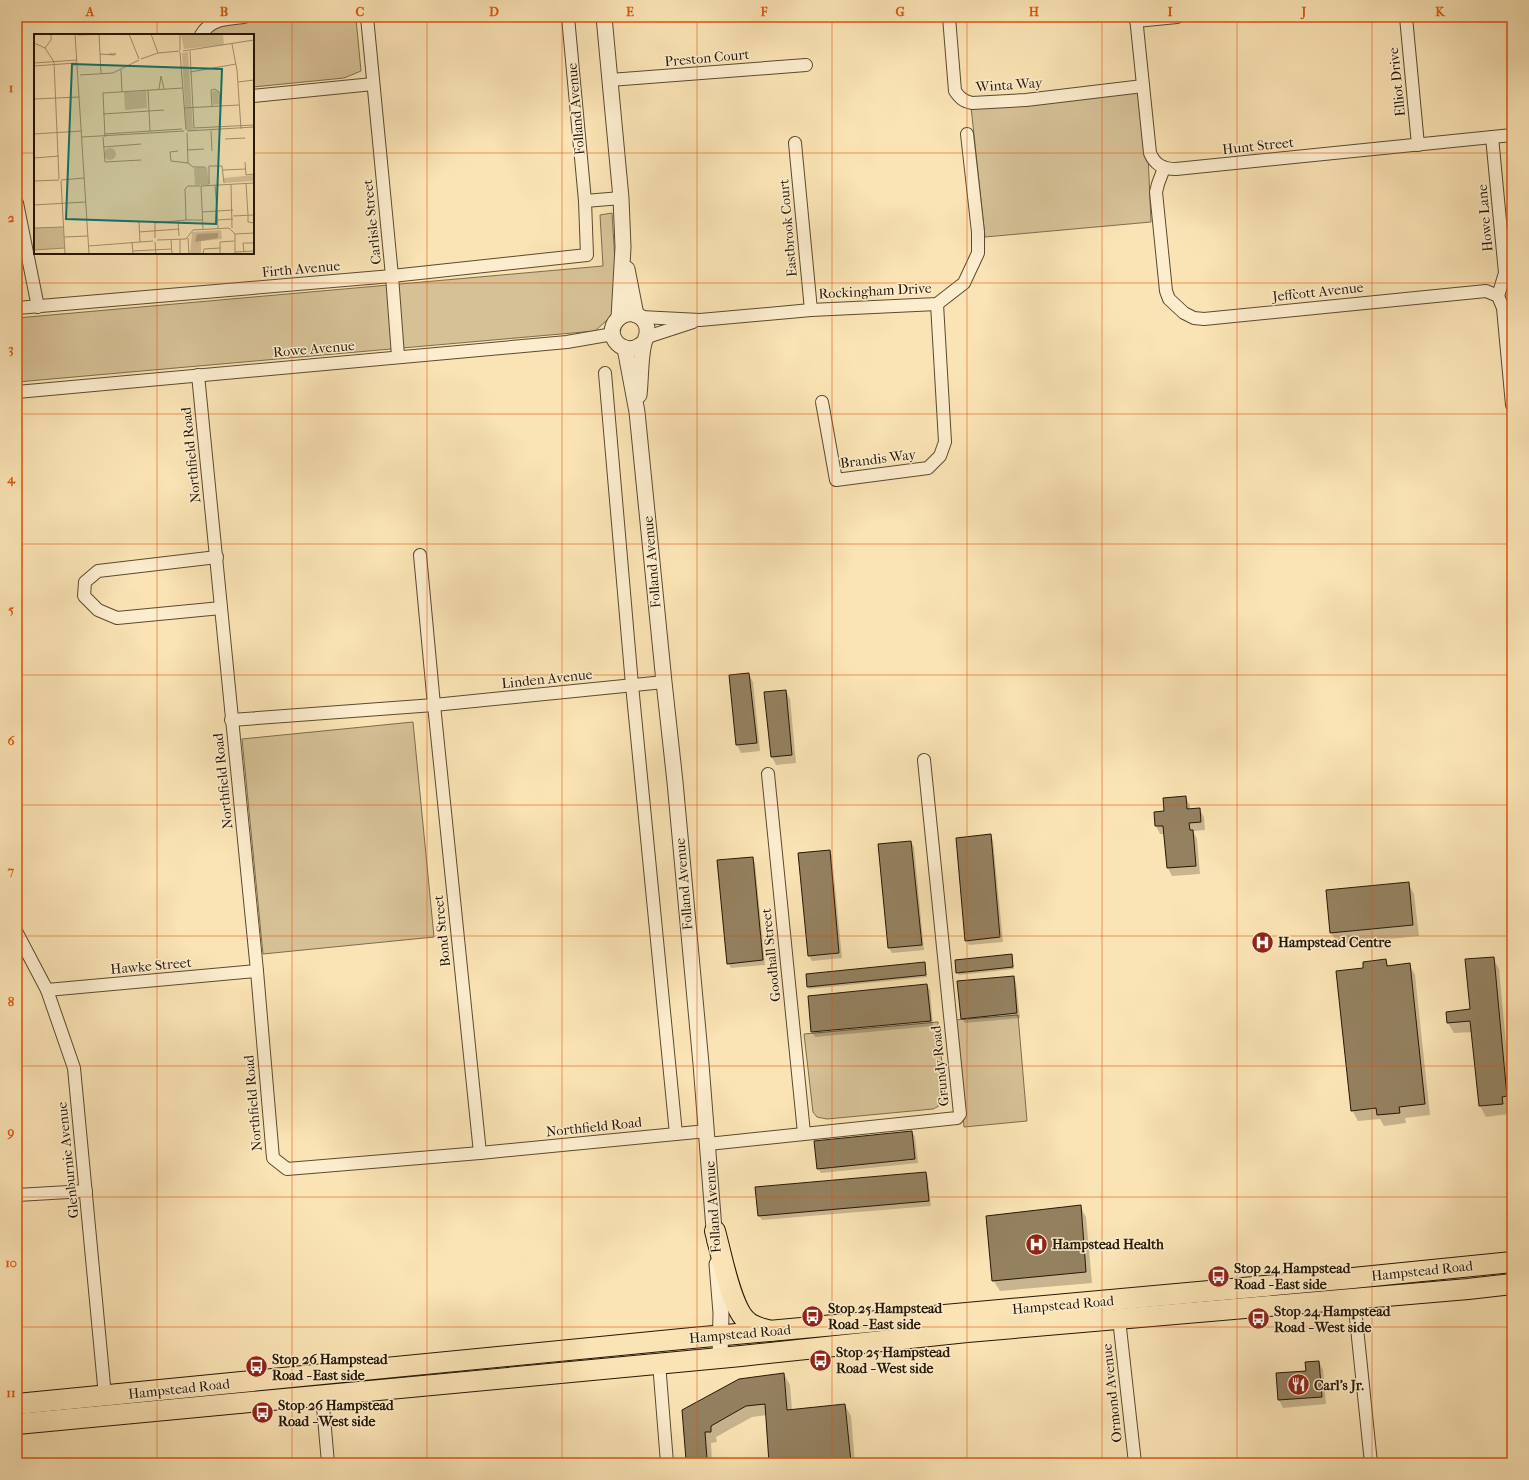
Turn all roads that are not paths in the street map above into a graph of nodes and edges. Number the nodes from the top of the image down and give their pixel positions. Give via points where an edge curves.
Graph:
1 (244, 17) edge
2 (367, 17) edge
3 (568, 17) edge
4 (604, 17) edge
5 (949, 17) edge
6 (1177, 17) edge
7 (1406, 17) edge
8 (1136, 19) edge
9 (202, 34) edge
10 (806, 65) dead end
11 (610, 80) junction
12 (373, 84) junction
13 (1143, 86) junction
14 (254, 96) edge
15 (967, 134) dead end
16 (1512, 135) edge
17 (1492, 137) junction
18 (795, 143) dead end
19 (1418, 145) junction
20 (1164, 168) junction
21 (621, 198) junction
22 (585, 201) junction
23 (17, 203) edge
24 (622, 247) junction
25 (587, 255) joint
26 (392, 276) junction
27 (1498, 296) junction
28 (937, 304) junction
29 (38, 307) junction
30 (17, 308) edge
31 (811, 310) junction
32 (639, 316) junction
33 (619, 318) junction
34 (700, 320) junction
35 (613, 334) junction
36 (646, 339) junction
37 (625, 348) junction
38 (398, 356) junction
39 (1511, 373) edge
40 (605, 374) dead end
41 (198, 375) junction
42 (17, 392) edge
43 (822, 402) dead end
44 (1512, 405) edge
45 (637, 412) junction
46 (420, 555) dead end
47 (217, 557) junction
48 (221, 608) junction
49 (664, 682) junction
50 (632, 685) junction
51 (434, 705) junction
52 (231, 720) junction
53 (924, 760) dead end
54 (768, 774) dead end
55 (17, 933) edge
56 (257, 971) junction
57 (47, 990) junction
58 (804, 1133) junction
59 (676, 1134) junction
60 (708, 1137) junction
61 (480, 1153) junction
62 (86, 1191) junction
63 (17, 1195) edge
64 (714, 1231) junction
65 (1512, 1262) edge
66 (1353, 1278) junction
67 (1512, 1284) edge
68 (1354, 1299) junction
69 (1117, 1300) junction
70 (1119, 1319) junction
71 (771, 1331) junction
72 (721, 1336) junction
73 (720, 1358) junction
74 (659, 1363) junction
75 (320, 1375) junction
76 (105, 1396) junction
77 (322, 1396) junction
78 (17, 1404) edge
79 (107, 1416) junction
80 (17, 1424) edge
81 (328, 1463) edge
82 (667, 1463) edge
83 (1135, 1463) edge
84 (1371, 1463) edge

1 - 9 street via 222,19 206,27
2 - 12 street, Carlisle Street
3 - 22 street, Folland Avenue
4 - 11 street
5 - 13 street, Winta Way via 955,91 959,98 965,101 972,103 1026,100
6 - 8 street
7 - 19 street, Elliot Drive
8 - 13 street
10 - 11 street, Preston Court
11 - 21 street
12 - 14 street
12 - 26 street, Carlisle Street
13 - 20 street via 1150,153
15 - 28 street, Rockingham Drive via 978,253 964,283
16 - 17 street, Hunt Street
17 - 19 street, Hunt Street
17 - 27 street, Howe Lane via 1505,274
18 - 31 street, Eastbrook Court
19 - 20 street, Hunt Street
20 - 27 street, Jeffcott Avenue via 1156,192 1166,291 1176,306 1194,318 1486,291
21 - 22 street
21 - 24 street
22 - 25 street, Folland Avenue
23 - 29 street
24 - 32 street
24 - 33 street
25 - 26 street, Firth Avenue
26 - 29 street, Firth Avenue
26 - 38 street, Carlisle Street
27 - 39 street via 1503,308
28 - 31 street, Rockingham Drive
28 - 43 street, Brandis Way via 945,442 940,456 928,468 836,480
29 - 30 street, Firth Avenue
31 - 34 street, Rockingham Drive
32 - 33 street via 630,314
32 - 34 street, Rockingham Drive
32 - 36 street via 647,326
33 - 35 street via 613,328
34 - 36 street, Rockingham Drive
35 - 37 street via 619,345
35 - 38 street, Rowe Avenue via 567,342
36 - 37 street via 636,348
36 - 45 street, Folland Avenue
37 - 45 street, Folland Avenue
38 - 41 street, Rowe Avenue
39 - 44 street
40 - 50 street
41 - 42 street, Rowe Avenue
41 - 47 street, Northfield Road
45 - 49 street, Folland Avenue
46 - 51 street
47 - 48 street, Northfield Road
47 - 48 street via 98,571 85,582 84,596 98,610 117,618
48 - 52 street, Northfield Road
49 - 50 street, Linden Avenue
49 - 60 street, Folland Avenue
50 - 51 street, Linden Avenue
50 - 59 street
51 - 52 street, Linden Avenue
51 - 61 street, Bond Street
52 - 56 street, Northfield Road
53 - 58 street, Grundy Road via 960,1114 957,1118
54 - 58 street, Goodhall Street
55 - 57 street, Glenburnie Avenue
56 - 57 street, Hawke Street
56 - 61 street, Northfield Road via 273,1158 287,1169
57 - 62 street, Glenburnie Avenue via 74,1068
58 - 60 street, Grundy Road
59 - 60 street, Northfield Road
59 - 61 street, Northfield Road
60 - 64 street, Folland Avenue
62 - 63 street
62 - 76 street, Glenburnie Avenue
64 - 71 highway via 738,1310 747,1322
64 - 72 street, Folland Avenue
65 - 66 highway, Hampstead Road
66 - 68 highway
66 - 69 highway, Hampstead Road
67 - 68 highway, Hampstead Road
68 - 70 highway, Hampstead Road
68 - 84 street
69 - 70 highway
69 - 71 highway, Hampstead Road
70 - 73 highway, Hampstead Road
70 - 83 street, Ormond Avenue
71 - 72 highway, Hampstead Road
72 - 73 street, Folland Avenue
72 - 75 highway, Hampstead Road
73 - 74 highway, Hampstead Road
74 - 77 highway, Hampstead Road
74 - 82 street
75 - 76 highway, Hampstead Road
75 - 77 highway
76 - 78 highway, Hampstead Road
76 - 79 highway
77 - 79 highway, Hampstead Road
77 - 81 street
79 - 80 highway, Hampstead Road

